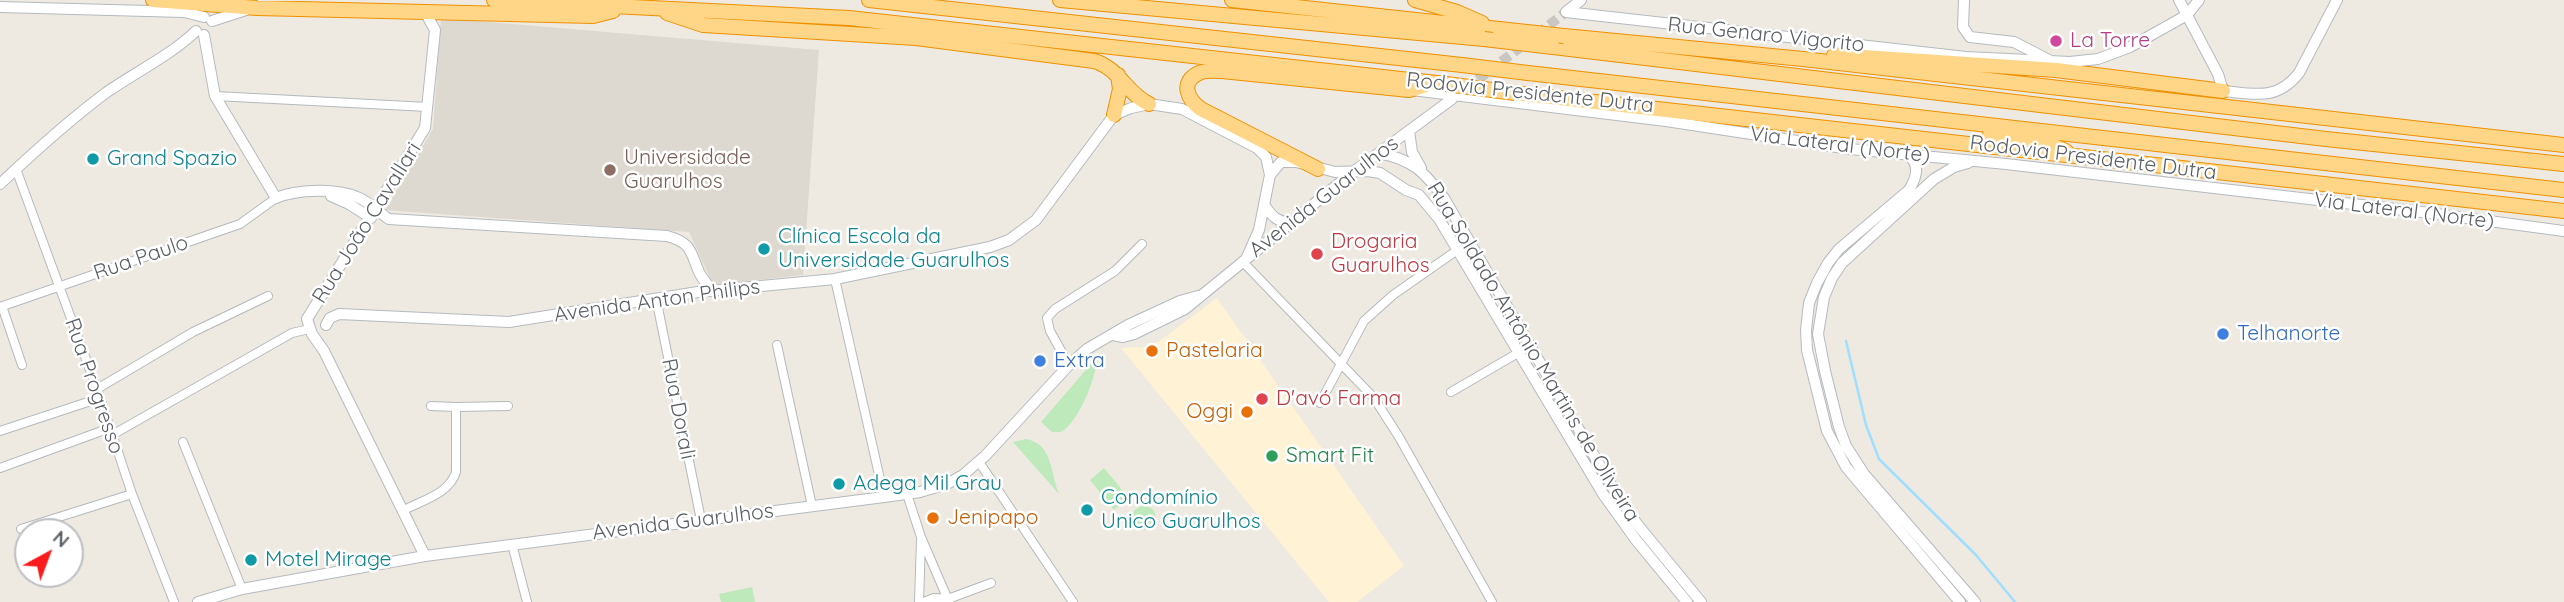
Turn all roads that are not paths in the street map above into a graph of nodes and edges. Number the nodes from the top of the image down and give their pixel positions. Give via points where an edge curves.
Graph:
1 (153, 0) edge
2 (494, 0) edge
3 (869, 0) edge
4 (1060, 0) edge
5 (1232, 0) edge
6 (1415, 0) edge
7 (1581, 0) edge
8 (1964, 0) edge
9 (2179, 0) edge
10 (2199, 0) edge
11 (2337, 0) edge
12 (0, 7) edge
13 (257, 8) junction
14 (627, 8) junction
15 (653, 8) junction
16 (424, 10) junction
17 (2187, 15) junction
18 (204, 29) junction
19 (1491, 32) junction
20 (1803, 59) junction
21 (2053, 62) junction
22 (1117, 74) junction
23 (1440, 83) junction
24 (1637, 85) junction
25 (1409, 90) junction
26 (2223, 91) junction
27 (215, 96) junction
28 (1452, 99) dead end
29 (1149, 104) junction
30 (428, 107) junction
31 (1114, 115) junction
32 (1409, 131) junction
33 (2564, 145) edge
34 (1379, 153) junction
35 (1906, 154) junction
36 (2083, 158) junction
37 (1978, 161) junction
38 (2564, 164) edge
39 (16, 169) junction
40 (1318, 169) junction
41 (1422, 170) junction
42 (1353, 172) junction
43 (1270, 175) junction
44 (0, 184) edge
45 (2564, 190) edge
46 (276, 198) junction
47 (1444, 198) junction
48 (1265, 206) junction
49 (1431, 208) junction
50 (2564, 211) edge
51 (374, 213) junction
52 (1293, 223) junction
53 (2564, 231) edge
54 (1142, 244) dead end
55 (1457, 251) junction
56 (1244, 259) junction
57 (700, 274) junction
58 (835, 279) junction
59 (59, 286) junction
60 (713, 291) junction
61 (326, 292) junction
62 (698, 292) junction
63 (268, 296) dead end
64 (656, 298) junction
65 (1504, 299) junction
66 (1, 306) edge
67 (1490, 307) junction
68 (339, 314) junction
69 (309, 315) junction
70 (326, 325) junction
71 (309, 329) junction
72 (777, 345) dead end
73 (324, 351) junction
74 (1518, 353) junction
75 (1343, 363) junction
76 (22, 365) dead end
77 (1069, 365) junction
78 (1451, 392) dead end
79 (99, 393) junction
80 (1320, 403) dead end
81 (431, 406) dead end
82 (508, 406) dead end
83 (456, 407) junction
84 (0, 431) edge
85 (111, 432) junction
86 (183, 442) dead end
87 (979, 462) junction
88 (0, 468) edge
89 (132, 494) junction
90 (907, 494) junction
91 (884, 497) junction
92 (812, 506) junction
93 (404, 510) junction
94 (56, 518) edge
95 (701, 520) junction
96 (921, 537) junction
97 (512, 544) junction
98 (425, 555) junction
99 (990, 583) dead end
100 (242, 589) junction
101 (948, 601) edge
102 (174, 602) edge
103 (198, 602) edge
104 (527, 602) edge
105 (922, 602) edge
106 (1073, 602) edge
107 (1492, 602) edge
108 (1687, 602) edge
109 (1701, 602) edge
110 (1960, 602) edge
111 (1975, 602) edge

1 - 13 highway
2 - 14 highway, Rodovia Presidente Dutra
3 - 24 highway, Rodovia Presidente Dutra, bridge
4 - 19 highway
5 - 19 highway
6 - 19 highway via 1457,12
7 - 21 street, Rua Genaro Vigorito via 1566,12 1966,57
8 - 21 street via 1963,27 1970,37 2014,43
9 - 17 street
10 - 17 street
11 - 26 street via 2291,83 2267,94
12 - 18 street via 184,12
13 - 16 highway
13 - 18 street
14 - 15 highway, Rodovia Presidente Dutra
14 - 16 highway via 593,16
15 - 22 highway via 703,26 916,38 1094,61
15 - 23 highway, Rodovia Presidente Dutra via 849,18
16 - 30 street, Rua João Cavallari via 435,30
17 - 21 street, Rua Genaro Vigorito via 2115,54 2085,62
17 - 26 street
18 - 27 street
18 - 39 street via 107,92
19 - 20 highway, bridge
19 - 38 highway, bridge via 1553,47
20 - 26 highway via 1849,55 2056,70
20 - 33 highway
22 - 29 highway via 1132,93
22 - 31 highway via 1120,85
23 - 25 highway
23 - 36 highway, Rodovia Presidente Dutra, bridge
24 - 36 highway via 1644,91 1684,97 2048,143
24 - 45 highway, Rodovia Presidente Dutra
25 - 35 street, Via Lateral (Norte)
25 - 40 highway via 1206,71 1194,76 1188,97 1201,109
27 - 30 street
27 - 46 street
28 - 32 street, Avenida Guarulhos
29 - 31 street
29 - 43 street via 1182,109 1252,144 1266,157
30 - 51 street, Rua João Cavallari via 424,131
31 - 58 street, Avenida Anton Philips via 1036,220 1009,240
32 - 34 street, Avenida Guarulhos
32 - 41 street via 1412,152
34 - 41 street, Rua Soldado Antônio Martins de Oliveira via 1404,159
34 - 42 street, Avenida Guarulhos
35 - 37 street, Via Lateral (Norte)
35 - 110 street via 1917,172 1909,190 1839,249 1817,283 1807,313 1808,350 1827,431 1846,467
36 - 50 highway, Rodovia Presidente Dutra
37 - 53 street, Via Lateral (Norte)
37 - 111 street via 1954,167 1934,179 1842,263 1824,297 1818,334 1839,427 1854,461
39 - 44 street
39 - 59 street, Rua Progresso
40 - 42 street
40 - 43 street via 1288,161 1276,165
41 - 47 street, Rua Soldado Antônio Martins de Oliveira
42 - 49 street, Rua Soldado Antônio Martins de Oliveira via 1380,173 1419,195
42 - 52 street, Avenida Guarulhos
43 - 48 street
46 - 51 street via 299,191 321,193
46 - 59 street, Rua Paulo via 240,224
47 - 49 street
47 - 65 street, Rua Soldado Antônio Martins de Oliveira
48 - 52 street via 1279,222
48 - 56 street
49 - 55 street, Rua Soldado Antônio Martins de Oliveira
51 - 57 street via 389,219 667,236 686,244
51 - 61 street, Rua João Cavallari
52 - 56 street, Avenida Guarulhos
54 - 77 street via 1115,271 1047,318
55 - 67 street, Rua Soldado Antônio Martins de Oliveira
55 - 75 street via 1364,321
56 - 75 street
56 - 77 street, Avenida Guarulhos via 1198,296 1128,325
57 - 60 street
57 - 62 street
58 - 60 street, Avenida Anton Philips
58 - 91 street
59 - 66 street, Rua Paulo
59 - 79 street, Rua Progresso
60 - 62 street, Avenida Anton Philips
61 - 68 street via 327,305
61 - 69 street, Rua João Cavallari
62 - 64 street, Avenida Anton Philips
63 - 79 street via 194,332
64 - 68 street, Avenida Anton Philips via 509,322
64 - 95 street, Rua Dorali
65 - 67 street
65 - 109 street, Rua Soldado Antônio Martins de Oliveira via 1613,488
66 - 76 street
67 - 74 street, Rua Soldado Antônio Martins de Oliveira
68 - 70 street
69 - 70 street
69 - 71 street, Rua João Cavallari
70 - 73 street, Rua João Cavallari
71 - 73 street, Rua João Cavallari
71 - 85 street via 292,332
72 - 92 street
73 - 93 street, Rua João Cavallari
74 - 78 street
74 - 108 street, Rua Soldado Antônio Martins de Oliveira via 1603,494
75 - 80 street
75 - 107 street via 1387,417
77 - 87 street, Avenida Guarulhos
79 - 84 street
79 - 85 street, Rua Progresso
81 - 83 street
82 - 83 street
83 - 93 street via 453,479 445,489
85 - 88 street
85 - 89 street, Rua Progresso
86 - 100 street
87 - 90 street, Avenida Guarulhos via 947,484
87 - 106 street
89 - 94 street
89 - 102 street, Rua Progresso
90 - 91 street, Avenida Guarulhos
90 - 96 street
91 - 92 street, Avenida Guarulhos
92 - 95 street, Avenida Guarulhos
93 - 98 street, Rua João Cavallari
95 - 97 street, Avenida Guarulhos
96 - 101 street
96 - 105 street
97 - 98 street, Avenida Guarulhos
97 - 104 street
98 - 100 street, Avenida Guarulhos
99 - 101 street
100 - 103 street, Avenida Guarulhos
101 - 105 street via 934,598

